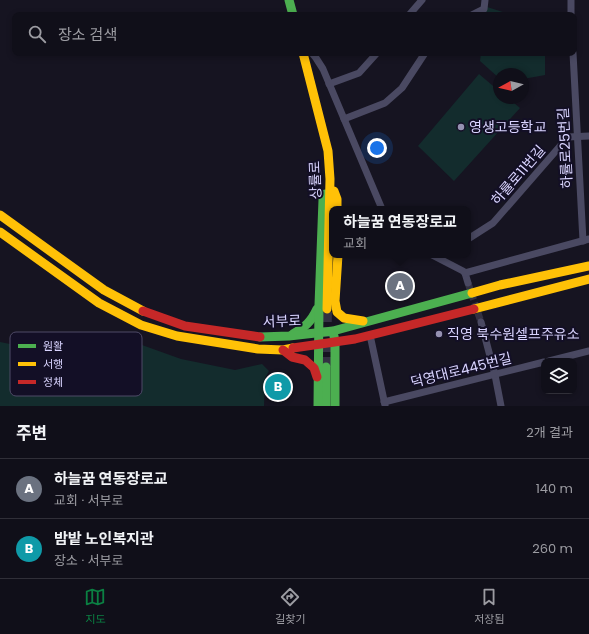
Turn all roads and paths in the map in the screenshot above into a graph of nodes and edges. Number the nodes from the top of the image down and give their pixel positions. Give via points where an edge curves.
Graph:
1 (289, 0) edge
2 (422, 0) edge
3 (485, 0) edge
4 (571, 0) edge
5 (292, 12) edge
6 (412, 12) edge
7 (478, 12) edge
8 (571, 12) edge
9 (304, 56) edge
10 (314, 56) edge
11 (374, 56) edge
12 (423, 56) edge
13 (573, 56) edge
14 (329, 84) junction
15 (344, 119) junction
16 (578, 136) junction
17 (589, 136) edge
18 (330, 179) junction
19 (337, 206) edge
20 (381, 206) edge
21 (0, 215) edge
22 (0, 232) edge
23 (471, 237) edge
24 (586, 240) edge
25 (338, 258) edge
26 (440, 258) edge
27 (589, 266) edge
28 (465, 274) junction
29 (589, 279) edge
30 (468, 283) tunnel mouth
31 (323, 307) junction
32 (367, 322) junction
33 (481, 322) tunnel mouth
34 (333, 331) junction
35 (318, 333) junction
36 (370, 335) junction
37 (289, 336) junction
38 (335, 342) junction
39 (318, 345) junction
40 (283, 350) junction
41 (589, 351) edge
42 (561, 358) edge
43 (541, 363) edge
44 (326, 366) tunnel mouth
45 (495, 375) junction
46 (318, 380) junction
47 (385, 404) edge
48 (318, 406) edge
49 (326, 406) edge
50 (335, 406) edge
51 (501, 406) edge

1 - 5 main road
2 - 6 street
3 - 7 street via 484,9
4 - 8 street
9 - 18 main road, 상률로 via 328,152
10 - 14 street
11 - 14 street via 359,73
12 - 15 street via 402,88 385,104
13 - 16 street, 하률로25번길
14 - 15 street
15 - 20 street
16 - 17 street, 하률로11번길
16 - 23 street, 하률로11번길 via 568,137 493,223
16 - 24 street, 하률로25번길
18 - 19 main road
18 - 31 main road, 상률로
21 - 37 main road, 서부로 via 104,290 144,312 185,326 263,337
22 - 40 main road, 서부로 via 99,303 141,325 178,336 258,349
24 - 28 street
25 - 32 main road via 335,301 337,312 344,318
26 - 28 street
27 - 32 main road, 서부로 via 500,285
28 - 30 street
29 - 36 main road, 서부로
31 - 35 main road, 상률로
31 - 37 main road via 305,327
32 - 34 main road, 서부로
33 - 45 street
34 - 35 main road, 서부로
34 - 38 main road
35 - 37 main road, 서부로
35 - 39 main road, 상률로
36 - 38 main road, 서부로
36 - 47 street
38 - 39 main road, 서부로
38 - 50 main road
39 - 40 main road, 서부로
39 - 46 main road, 상률로
40 - 46 main road via 292,357 305,360 314,368
41 - 42 street
43 - 45 street, 덕영대로445번길
44 - 49 main road
45 - 47 street, 덕영대로445번길
45 - 51 street
46 - 48 main road, 상률로

